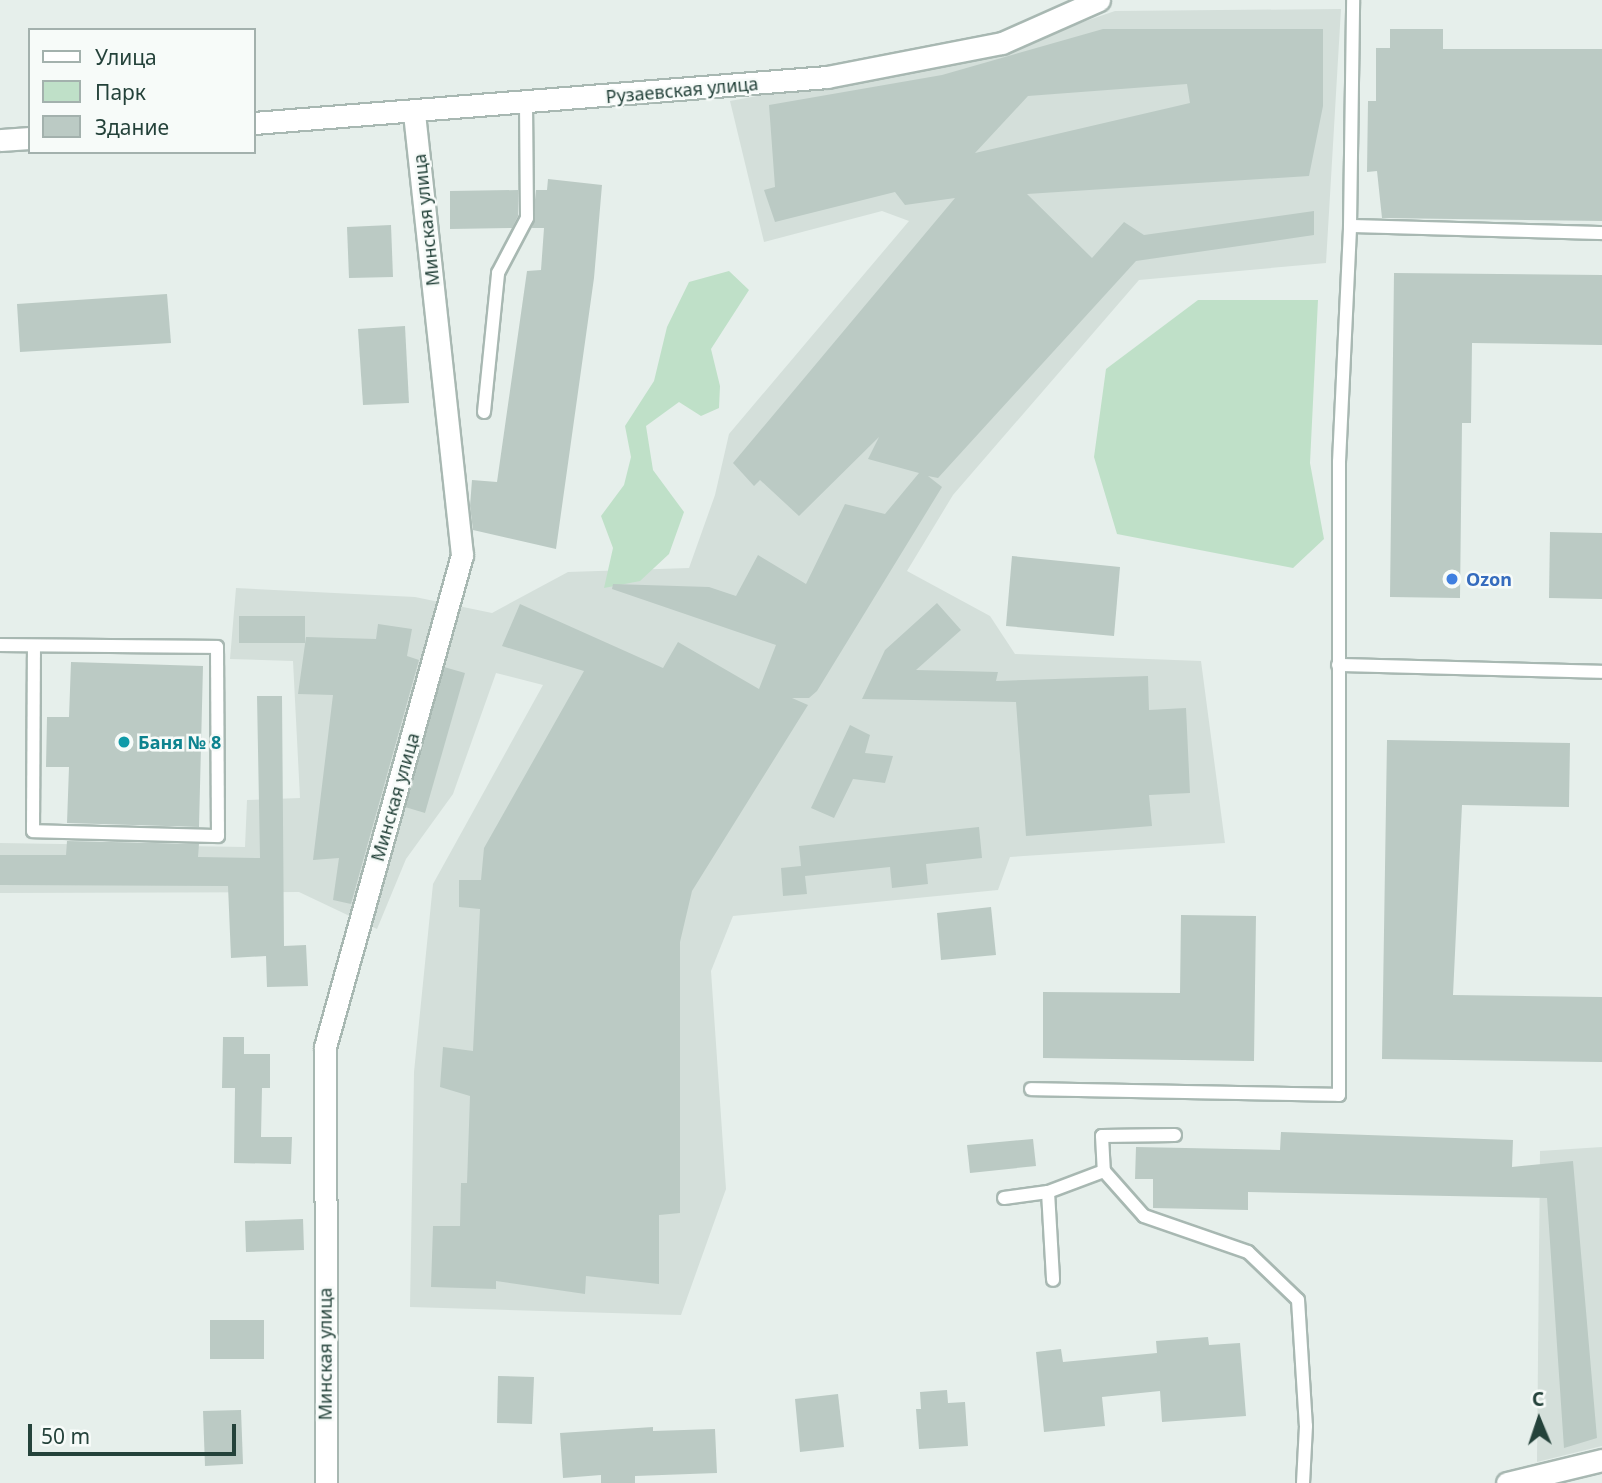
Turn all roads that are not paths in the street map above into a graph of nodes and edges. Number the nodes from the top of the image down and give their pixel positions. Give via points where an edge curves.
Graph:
1 (1099, 0) edge
2 (1353, 0) edge
3 (526, 103) junction
4 (414, 113) junction
5 (256, 123) edge
6 (28, 138) edge
7 (0, 140) edge
8 (1350, 226) junction
9 (1602, 233) edge
10 (484, 412) dead end
11 (0, 645) edge
12 (34, 646) junction
13 (1339, 664) junction
14 (1602, 672) edge
15 (1031, 1089) dead end
16 (1175, 1135) dead end
17 (1104, 1171) junction
18 (1048, 1192) junction
19 (1004, 1198) dead end
20 (1052, 1280) dead end
21 (1602, 1460) edge
22 (326, 1483) edge
23 (1303, 1483) edge
24 (1507, 1483) edge

1 - 3 street, Рузаевская улица via 1002,43 827,77
2 - 8 lane
3 - 4 street, Рузаевская улица
3 - 10 lane via 527,218 498,273
4 - 5 street, Рузаевская улица
4 - 22 street, Минская улица via 462,555 325,1046
6 - 7 street
8 - 9 lane
8 - 13 lane via 1339,462
11 - 12 lane
12 - 12 lane via 33,831 218,836 217,648
13 - 14 lane
13 - 15 lane via 1339,1095
16 - 17 lane via 1102,1136
17 - 18 lane
17 - 23 lane via 1144,1216 1248,1252 1298,1300 1306,1426
18 - 19 lane
18 - 20 lane
21 - 24 street

